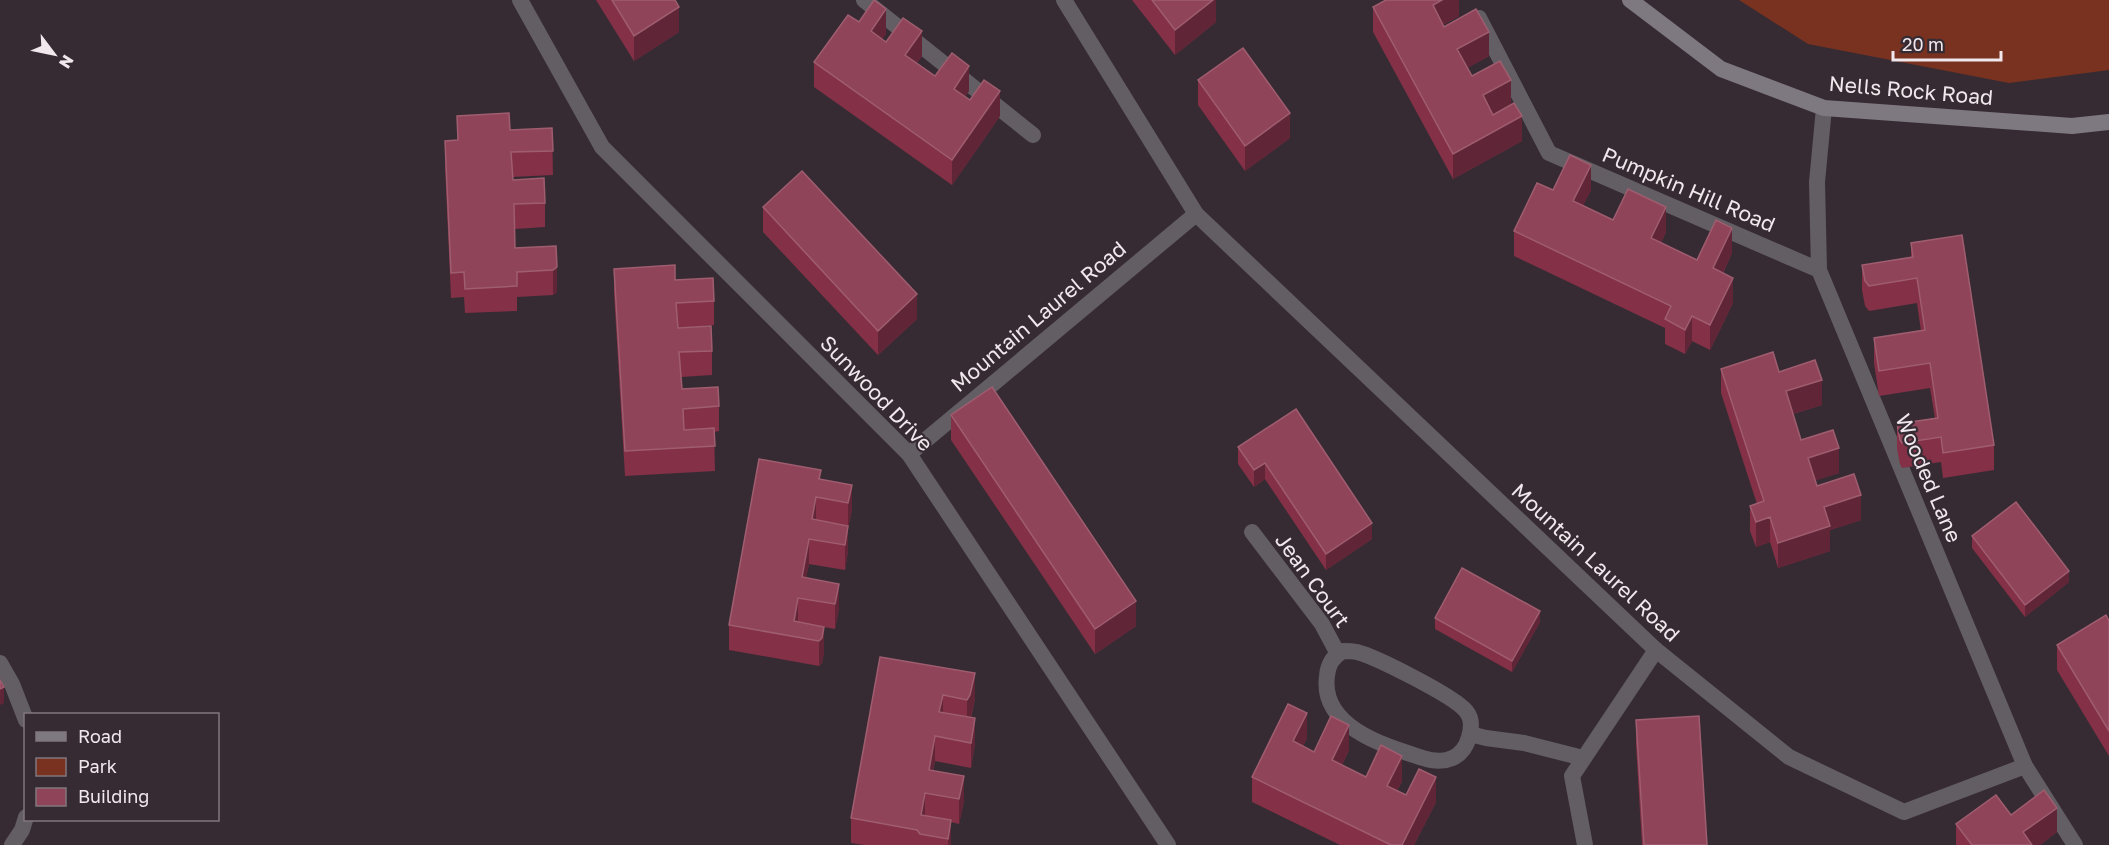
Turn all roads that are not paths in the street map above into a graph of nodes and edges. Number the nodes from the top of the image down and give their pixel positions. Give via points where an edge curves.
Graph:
1 (520, 0) edge
2 (864, 0) edge
3 (1064, 0) edge
4 (1630, 0) edge
5 (1479, 17) edge
6 (1824, 108) junction
7 (2109, 122) edge
8 (1033, 135) dead end
9 (1196, 214) junction
10 (1819, 270) junction
11 (909, 454) junction
12 (1252, 532) dead end
13 (1656, 650) junction
14 (1338, 654) junction
15 (0, 663) edge
16 (24, 715) edge
17 (1470, 734) junction
18 (1583, 758) junction
19 (2025, 766) junction
20 (25, 821) edge
21 (12, 845) edge
22 (1168, 845) edge
23 (1585, 845) edge
24 (2075, 845) edge

1 - 11 street, Sunwood Drive via 602,147
2 - 8 street
3 - 9 street, Mountain Laurel Road
4 - 6 main road, Nells Rock Road via 1721,69
5 - 10 street, Pumpkin Hill Road via 1549,153
6 - 7 main road, Nells Rock Road via 2072,126
6 - 10 street, Wooded Lane via 1817,182
9 - 11 street, Mountain Laurel Road
9 - 13 street, Mountain Laurel Road
10 - 19 street, Wooded Lane
11 - 22 street, Sunwood Drive
12 - 14 street, Jean Court via 1316,616
13 - 18 street
13 - 19 street, Mountain Laurel Road via 1789,757 1904,812
14 - 17 street, Jean Court via 1355,651 1377,659 1440,693 1466,710
14 - 17 street, Jean Court via 1328,667 1330,700 1335,712 1361,733 1431,761 1461,754
15 - 16 street
17 - 18 street
18 - 23 street via 1572,776
19 - 24 street, Wooded Lane
20 - 21 street

